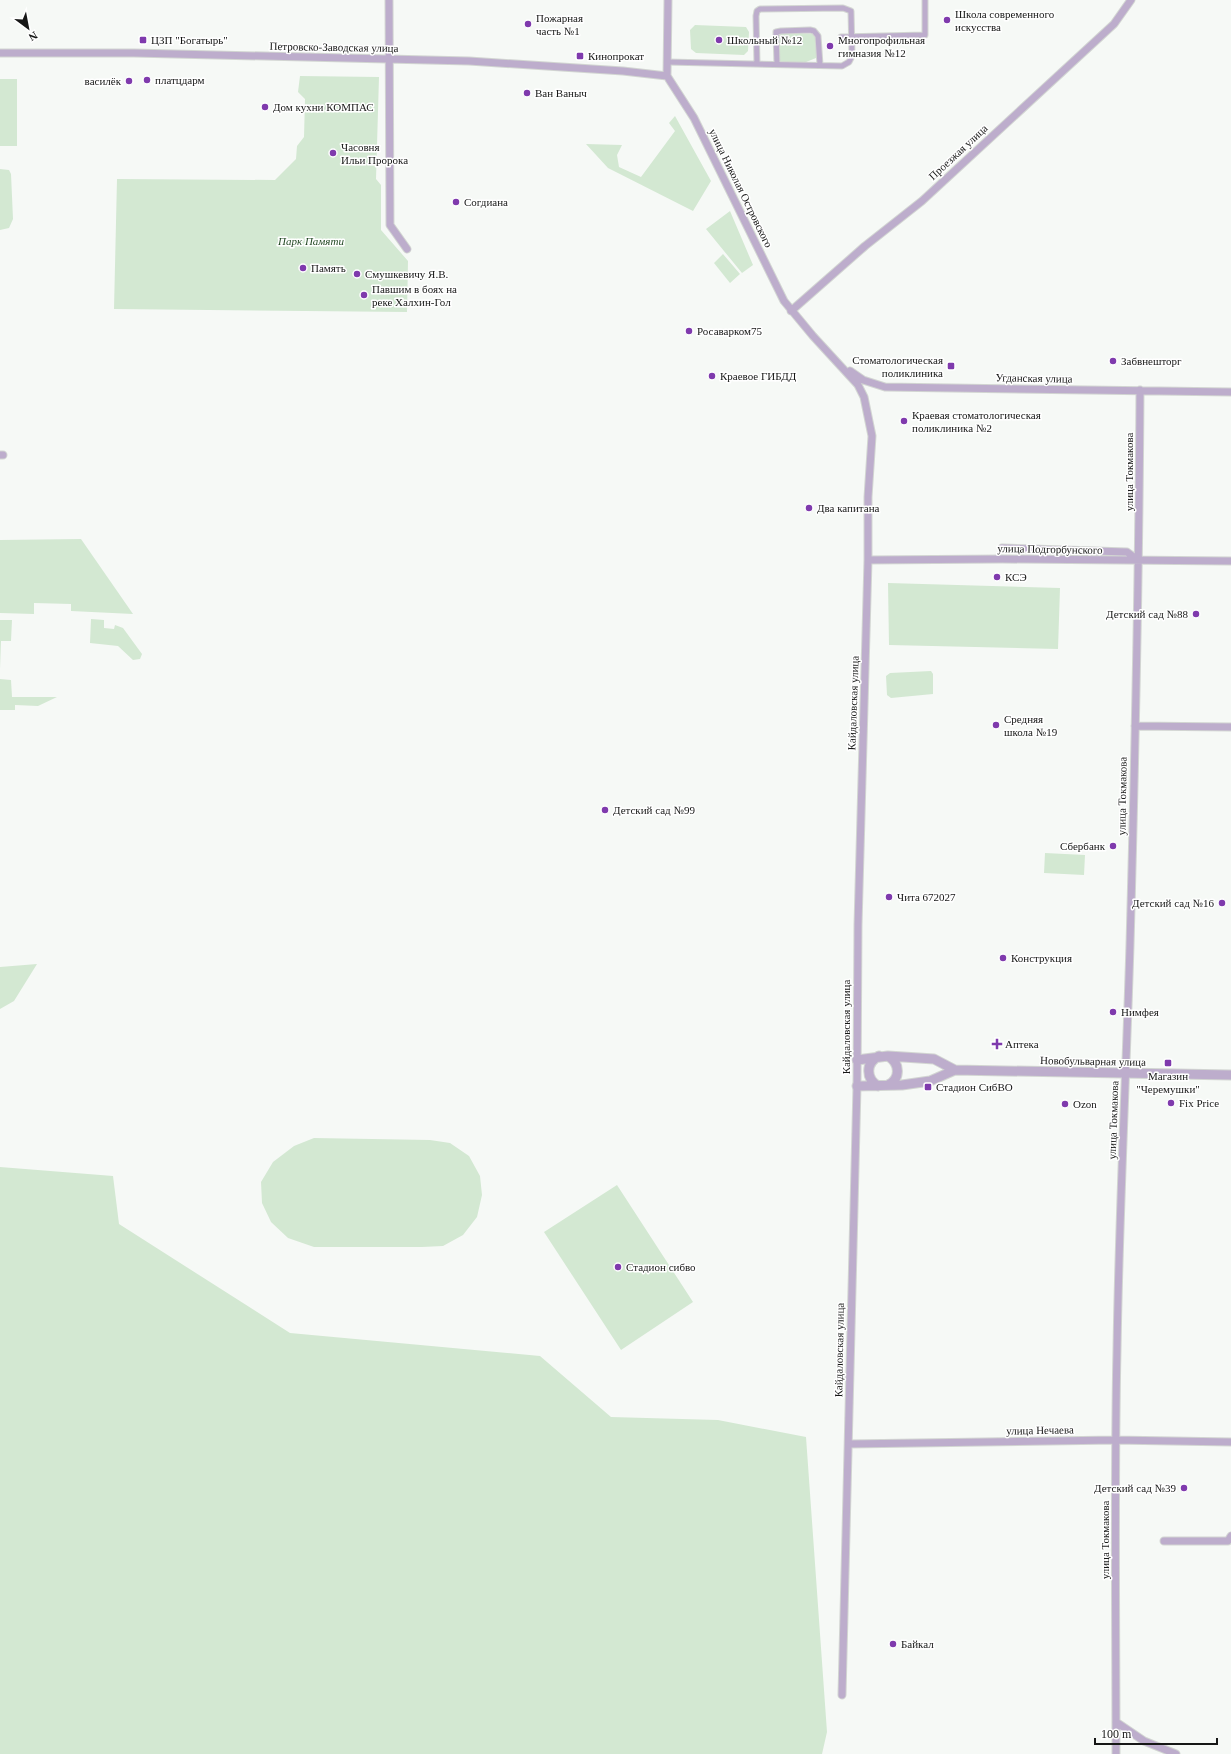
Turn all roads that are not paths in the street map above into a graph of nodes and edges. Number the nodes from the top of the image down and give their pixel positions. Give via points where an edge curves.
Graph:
1 (389, 0) edge
2 (668, 0) edge
3 (925, 0) edge
4 (1131, 0) edge
5 (841, 37) dead end
6 (0, 53) edge
7 (388, 58) junction
8 (667, 62) junction
9 (757, 64) junction
10 (777, 64) junction
11 (820, 65) junction
12 (667, 76) junction
13 (407, 249) dead end
14 (791, 311) junction
15 (843, 367) junction
16 (1140, 390) junction
17 (1231, 392) edge
18 (1002, 548) dead end
19 (868, 560) junction
20 (1139, 561) junction
21 (1231, 561) edge
22 (1135, 726) junction
23 (1231, 727) edge
24 (883, 1056) junction
25 (857, 1060) junction
26 (955, 1070) junction
27 (1125, 1074) junction
28 (1231, 1075) edge
29 (883, 1085) junction
30 (857, 1086) junction
31 (1115, 1440) junction
32 (1231, 1442) edge
33 (849, 1444) junction
34 (1231, 1536) edge
35 (1164, 1542) dead end
36 (842, 1695) dead end
37 (1116, 1722) junction
38 (1116, 1754) edge
39 (1176, 1754) edge

1 - 7 street
2 - 8 street
3 - 5 street via 925,35
4 - 14 street, Проезжая улица via 1114,24 943,181
6 - 7 street, Петровско-Заводская улица
7 - 12 street, Петровско-Заводская улица via 469,60
7 - 13 street via 390,225
8 - 9 street
8 - 12 street
9 - 10 street
9 - 11 street via 756,16 760,9 848,9 851,11 852,38 852,56 849,62 842,66
10 - 11 street
10 - 11 street via 776,32 810,30 818,36
12 - 14 street, улица Николая Островского via 694,118 778,290
14 - 15 street, улица Николая Островского
15 - 16 street, Угданская улица via 863,380 885,388
15 - 19 street, Кайдаловская улица via 864,397 872,436 867,504
16 - 17 street, Угданская улица
16 - 20 street, улица Токмакова
18 - 20 street via 1127,552
19 - 20 street, улица Подгорбунского
19 - 25 street, Кайдаловская улица
20 - 21 street, улица Подгорбунского
20 - 22 street, улица Токмакова
22 - 23 street
22 - 27 street, улица Токмакова
24 - 25 street
24 - 26 street via 934,1059
24 - 29 street via 896,1063 897,1068 895,1079
24 - 29 street via 871,1063 869,1074 870,1079
25 - 30 street, Кайдаловская улица
26 - 27 street, Новобульварная улица
26 - 29 street via 930,1081
27 - 28 street, Новобульварная улица
27 - 31 street, улица Токмакова
29 - 30 street
30 - 33 street, Кайдаловская улица
31 - 32 street, улица Нечаева
31 - 33 street, улица Нечаева
31 - 37 street, улица Токмакова
33 - 36 street, Кайдаловская улица
34 - 35 street via 1228,1541
37 - 38 street, улица Токмакова
37 - 39 street via 1144,1740

